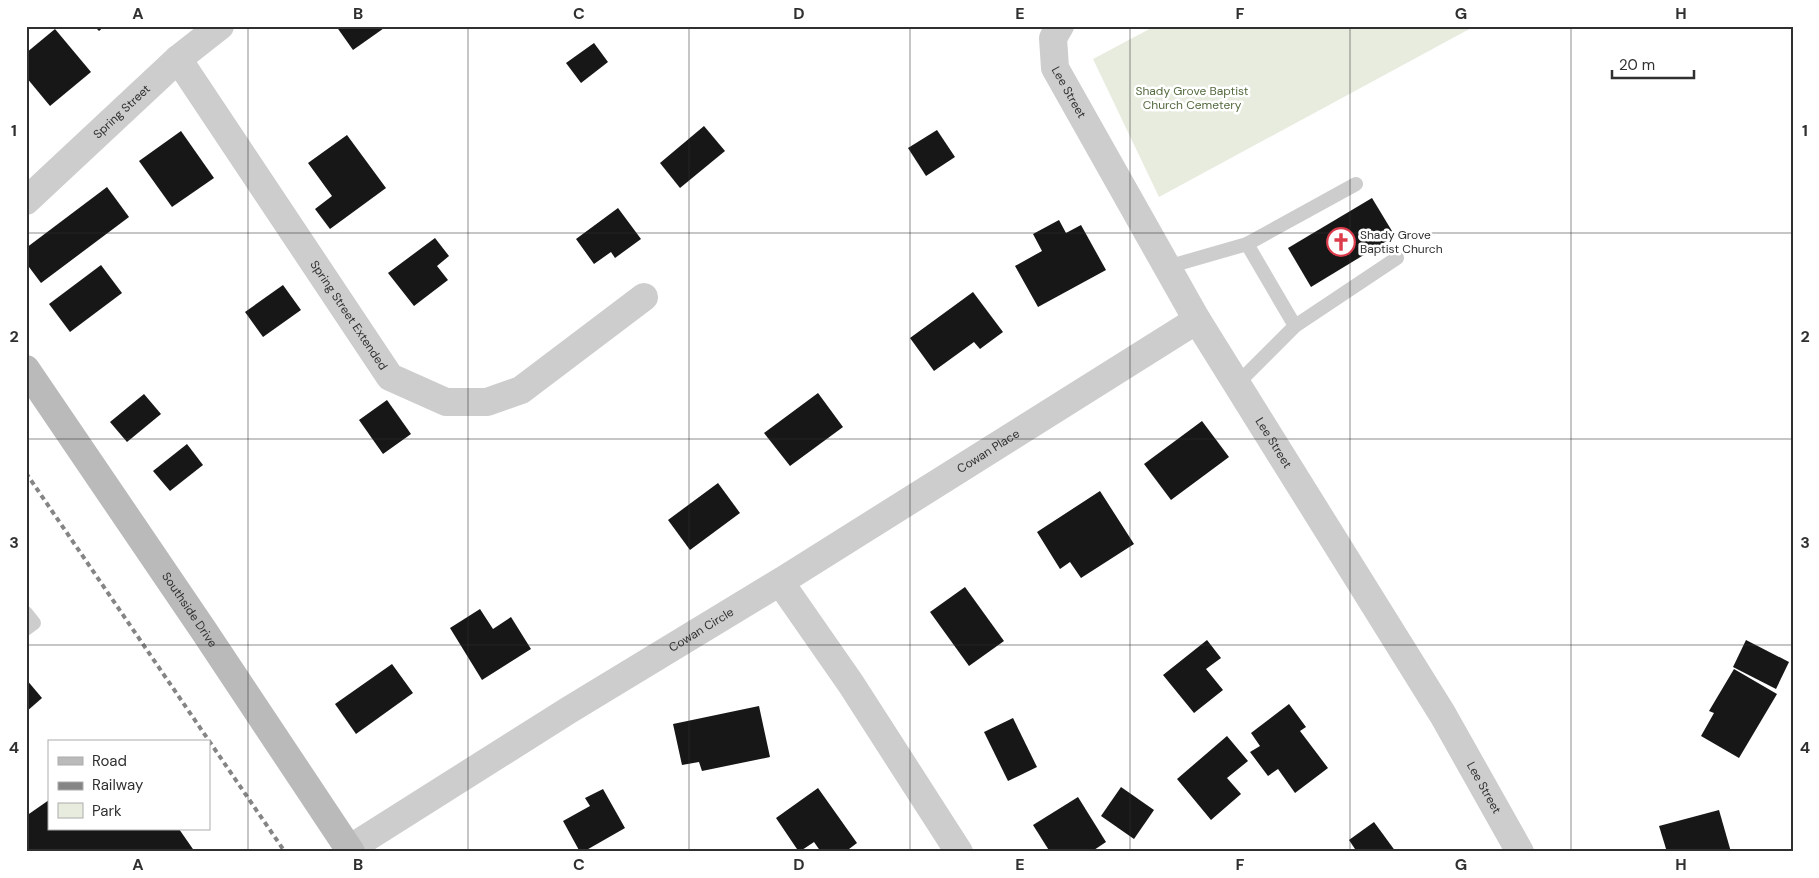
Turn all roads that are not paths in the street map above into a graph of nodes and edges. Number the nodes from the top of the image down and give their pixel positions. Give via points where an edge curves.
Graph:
1 (220, 26) edge
2 (1060, 26) edge
3 (178, 59) junction
4 (1356, 184) dead end
5 (26, 201) edge
6 (1247, 244) junction
7 (1397, 258) dead end
8 (1167, 267) junction
9 (644, 297) dead end
10 (1197, 320) junction
11 (1295, 326) junction
12 (26, 370) edge
13 (1237, 384) junction
14 (780, 582) junction
15 (26, 613) edge
16 (26, 629) edge
17 (350, 851) edge
18 (959, 852) edge
19 (1520, 852) edge

1 - 3 street, Spring Street
2 - 8 street, Lee Street via 1053,38 1055,68
3 - 5 street, Spring Street
3 - 9 street, Spring Street Extended via 390,377 446,402 487,402 521,390
4 - 6 lane
6 - 8 lane
6 - 11 lane
7 - 11 lane
8 - 10 street, Lee Street
10 - 13 street, Lee Street
10 - 14 street, Cowan Place
11 - 13 lane
12 - 17 street, Southside Drive
13 - 19 street, Lee Street via 1442,715
14 - 17 street, Cowan Circle via 578,704
14 - 18 street via 852,684
15 - 16 lane via 34,623

